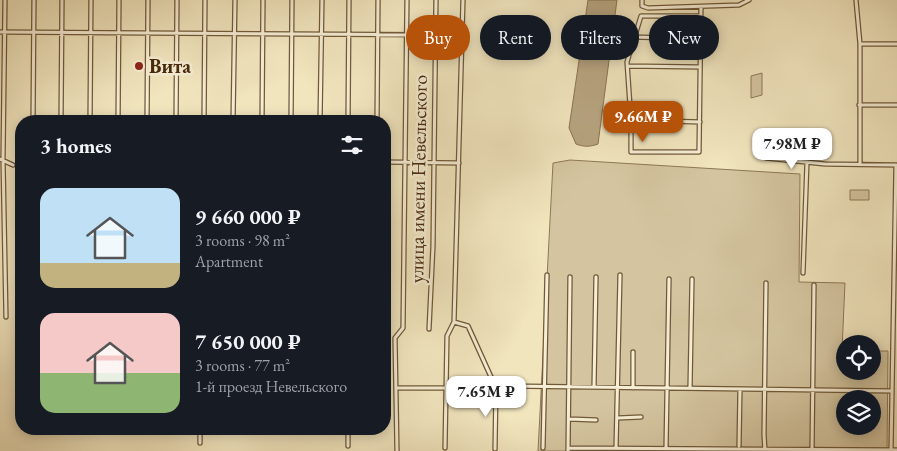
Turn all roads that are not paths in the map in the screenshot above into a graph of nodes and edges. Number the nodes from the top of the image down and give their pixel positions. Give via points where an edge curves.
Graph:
1 (4, 0) edge
2 (34, 0) edge
3 (62, 0) edge
4 (91, 0) edge
5 (119, 0) edge
6 (148, 0) edge
7 (177, 0) edge
8 (206, 0) edge
9 (235, 0) edge
10 (263, 0) edge
11 (292, 0) edge
12 (322, 0) edge
13 (350, 0) edge
14 (378, 0) edge
15 (407, 0) edge
16 (436, 0) edge
17 (463, 0) edge
18 (642, 0) edge
19 (748, 0) edge
20 (856, 0) edge
21 (704, 7) junction
22 (407, 15) edge
23 (436, 15) edge
24 (463, 15) edge
25 (701, 15) edge
26 (649, 16) edge
27 (639, 20) edge
28 (2, 32) edge
29 (33, 32) junction
30 (62, 32) junction
31 (90, 32) junction
32 (118, 33) junction
33 (147, 33) junction
34 (177, 33) junction
35 (205, 33) junction
36 (234, 34) junction
37 (263, 34) junction
38 (292, 34) junction
39 (322, 34) junction
40 (349, 34) junction
41 (378, 34) junction
42 (406, 34) joint
43 (860, 44) junction
44 (897, 44) edge
45 (435, 60) edge
46 (461, 60) edge
47 (629, 60) edge
48 (700, 60) edge
49 (628, 66) junction
50 (700, 67) junction
51 (859, 105) junction
52 (897, 105) edge
53 (33, 115) edge
54 (62, 115) edge
55 (90, 115) edge
56 (118, 115) edge
57 (147, 115) edge
58 (176, 115) edge
59 (204, 115) edge
60 (233, 115) edge
61 (262, 115) edge
62 (291, 115) edge
63 (320, 115) edge
64 (348, 115) edge
65 (377, 115) edge
66 (632, 120) junction
67 (700, 122) junction
68 (766, 158) dead end
69 (2, 159) edge
70 (391, 162) edge
71 (405, 162) junction
72 (807, 162) junction
73 (434, 163) junction
74 (459, 163) junction
75 (860, 164) junction
76 (13, 165) dead end
77 (896, 165) edge
78 (803, 273) dead end
79 (546, 274) dead end
80 (620, 275) dead end
81 (570, 277) dead end
82 (596, 277) dead end
83 (669, 279) dead end
84 (692, 279) dead end
85 (766, 283) dead end
86 (814, 285) dead end
87 (6, 317) dead end
88 (454, 322) junction
89 (429, 329) dead end
90 (895, 338) edge
91 (634, 352) dead end
92 (544, 387) junction
93 (570, 387) junction
94 (594, 387) junction
95 (396, 388) junction
96 (446, 388) junction
97 (496, 388) junction
98 (618, 388) junction
99 (633, 388) junction
100 (667, 388) junction
101 (690, 388) junction
102 (740, 389) junction
103 (764, 389) junction
104 (813, 390) junction
105 (892, 391) junction
106 (618, 418) junction
107 (642, 418) dead end
108 (569, 419) junction
109 (596, 420) dead end
110 (200, 435) edge
111 (348, 435) edge
112 (200, 443) dead end
113 (348, 446) dead end
114 (739, 446) dead end
115 (445, 448) dead end
116 (543, 448) dead end
117 (616, 448) junction
118 (666, 448) junction
119 (495, 449) dead end
120 (812, 449) junction
121 (568, 450) edge
122 (765, 450) edge
123 (891, 450) edge
124 (897, 450) edge
125 (397, 451) edge

1 - 28 street
2 - 29 street
3 - 30 street
4 - 31 street
5 - 32 street
6 - 33 street
7 - 34 street
8 - 35 street
9 - 36 street
10 - 37 street
11 - 38 street
12 - 39 street
13 - 40 street
14 - 41 street
15 - 22 street
16 - 23 street, улица имени Невельского
17 - 24 street
18 - 21 street via 642,6 648,8
19 - 21 street via 739,5
20 - 43 street
21 - 25 street
26 - 27 street via 640,16
28 - 29 street
28 - 69 street
29 - 30 street
29 - 53 street
30 - 31 street
30 - 54 street
31 - 32 street
31 - 55 street
32 - 33 street
32 - 56 street
33 - 34 street
33 - 57 street
34 - 35 street
34 - 58 street
35 - 36 street
35 - 59 street
36 - 37 street
36 - 60 street
37 - 38 street
37 - 61 street
38 - 39 street
38 - 62 street
39 - 40 street
39 - 63 street
40 - 41 street
40 - 64 street
41 - 42 street
41 - 65 street
42 - 71 street
43 - 44 street
43 - 51 street
45 - 73 street, улица имени Невельского
46 - 74 street
47 - 49 street
48 - 50 street
49 - 50 street
49 - 66 street
50 - 67 street
51 - 52 street
51 - 75 street
66 - 67 street
66 - 67 street via 631,152 699,152
68 - 72 street
69 - 76 street
69 - 87 street
70 - 71 street
71 - 73 street
71 - 95 street via 403,328 395,338
72 - 75 street
72 - 78 street
73 - 74 street
73 - 89 street, улица имени Невельского
74 - 88 street
75 - 77 street
77 - 90 street
79 - 92 street
80 - 98 street
81 - 93 street
82 - 94 street
83 - 100 street
84 - 101 street
85 - 103 street
86 - 104 street
88 - 96 street via 447,336
88 - 97 street via 468,326
90 - 105 street
91 - 99 street
92 - 93 street
92 - 97 street
92 - 116 street
93 - 94 street
93 - 108 street
94 - 98 street
95 - 96 street
95 - 125 street
96 - 97 street
96 - 115 street
97 - 119 street
98 - 99 street
98 - 106 street
99 - 100 street
100 - 101 street
100 - 118 street
101 - 102 street
102 - 103 street
102 - 114 street
103 - 104 street
103 - 122 street
104 - 105 street
104 - 120 street
105 - 123 street
106 - 107 street
106 - 117 street
108 - 109 street
108 - 121 street
110 - 112 street
111 - 113 street
117 - 118 street
117 - 121 street
118 - 122 street
120 - 122 street
120 - 123 street
123 - 124 street

